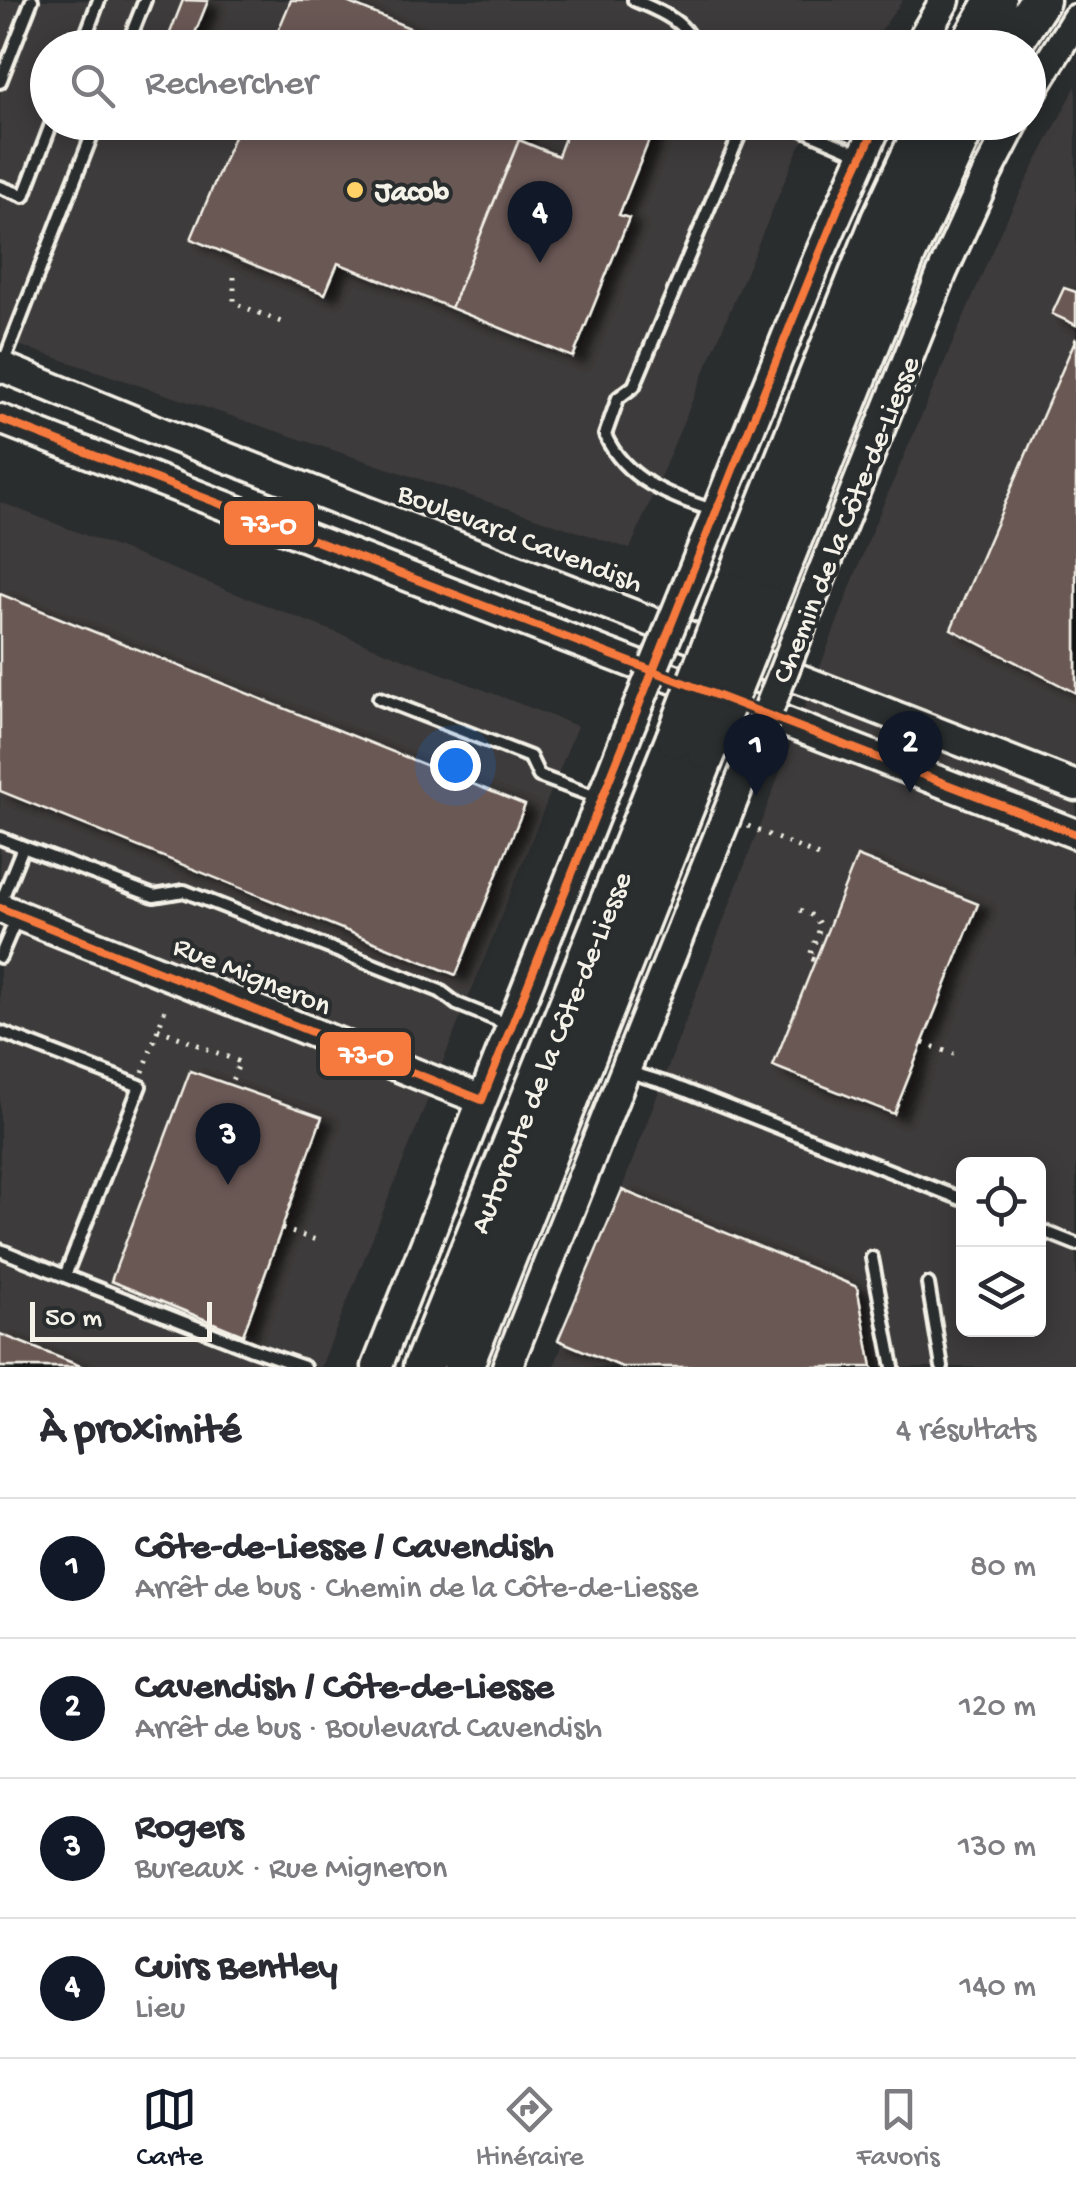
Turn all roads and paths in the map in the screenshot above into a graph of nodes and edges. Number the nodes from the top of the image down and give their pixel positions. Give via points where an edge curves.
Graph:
1 (32, 0) edge
2 (98, 0) edge
3 (145, 0) edge
4 (634, 0) edge
5 (945, 0) edge
6 (996, 0) edge
7 (1040, 0) edge
8 (1076, 20) edge
9 (87, 30) edge
10 (133, 30) edge
11 (686, 30) edge
12 (928, 30) edge
13 (978, 30) edge
14 (1021, 30) edge
15 (1046, 68) edge
16 (0, 82) edge
17 (45, 140) edge
18 (90, 140) edge
19 (737, 140) edge
20 (827, 140) edge
21 (869, 140) edge
22 (919, 140) edge
23 (959, 140) edge
24 (1005, 140) edge
25 (862, 155) junction
26 (0, 187) edge
27 (234, 277) dead end
28 (282, 322) dead end
29 (1, 367) edge
30 (0, 419) edge
31 (716, 511) junction
32 (749, 598) junction
33 (378, 698) dead end
34 (691, 744) junction
35 (1076, 786) edge
36 (602, 800) junction
37 (745, 825) dead end
38 (1076, 834) edge
39 (0, 838) edge
40 (23, 847) junction
41 (821, 857) dead end
42 (6, 909) edge
43 (800, 910) dead end
44 (0, 957) edge
45 (815, 960) dead end
46 (167, 1004) dead end
47 (512, 1026) junction
48 (158, 1029) junction
49 (0, 1032) edge
50 (922, 1043) dead end
51 (954, 1054) dead end
52 (147, 1057) dead end
53 (625, 1071) junction
54 (230, 1085) dead end
55 (482, 1100) junction
56 (956, 1197) edge
57 (282, 1229) dead end
58 (1046, 1233) edge
59 (319, 1241) dead end
60 (1076, 1244) edge
61 (0, 1250) edge
62 (872, 1258) dead end
63 (64, 1276) junction
64 (928, 1284) dead end
65 (304, 1367) edge
66 (377, 1367) edge
67 (424, 1367) edge
68 (462, 1367) edge
69 (507, 1367) edge
70 (893, 1367) edge
71 (942, 1367) edge

1 - 16 lane
2 - 9 lane
3 - 10 lane
4 - 11 lane
5 - 12 main road
6 - 13 highway
7 - 14 highway
8 - 15 main road
17 - 26 lane via 24,196
18 - 29 lane
19 - 31 lane via 634,386 618,398 604,435 631,473
20 - 25 lane
21 - 25 main road
22 - 32 highway, Chemin de la Côte-de-Liesse via 881,220
23 - 32 highway, Chemin de la Côte-de-Liesse
24 - 53 main road, Chemin de la Côte-de-Liesse, bridge via 942,273
25 - 31 main road
27 - 28 path via 234,303
29 - 35 main road, Boulevard Cavendish
30 - 38 main road
31 - 36 main road, bridge
32 - 34 highway, Chemin de la Côte-de-Liesse, bridge
33 - 36 lane via 530,758 539,776
34 - 67 highway, Autoroute de la Côte-de-Liesse
34 - 68 highway, Autoroute de la Côte-de-Liesse
36 - 47 main road
37 - 41 path
39 - 40 lane
40 - 42 lane
40 - 47 lane via 154,896 184,891 440,990
42 - 44 lane
42 - 55 main road, Rue Migneron
43 - 45 path via 820,924 809,958
46 - 48 path
47 - 55 main road
48 - 52 path
48 - 54 path via 240,1062
49 - 63 lane via 140,1086
50 - 51 path
53 - 56 lane
53 - 69 main road, Chemin de la Côte-de-Liesse
55 - 66 main road
57 - 59 path
58 - 60 lane
61 - 63 lane
62 - 70 lane
63 - 65 lane
64 - 71 lane

